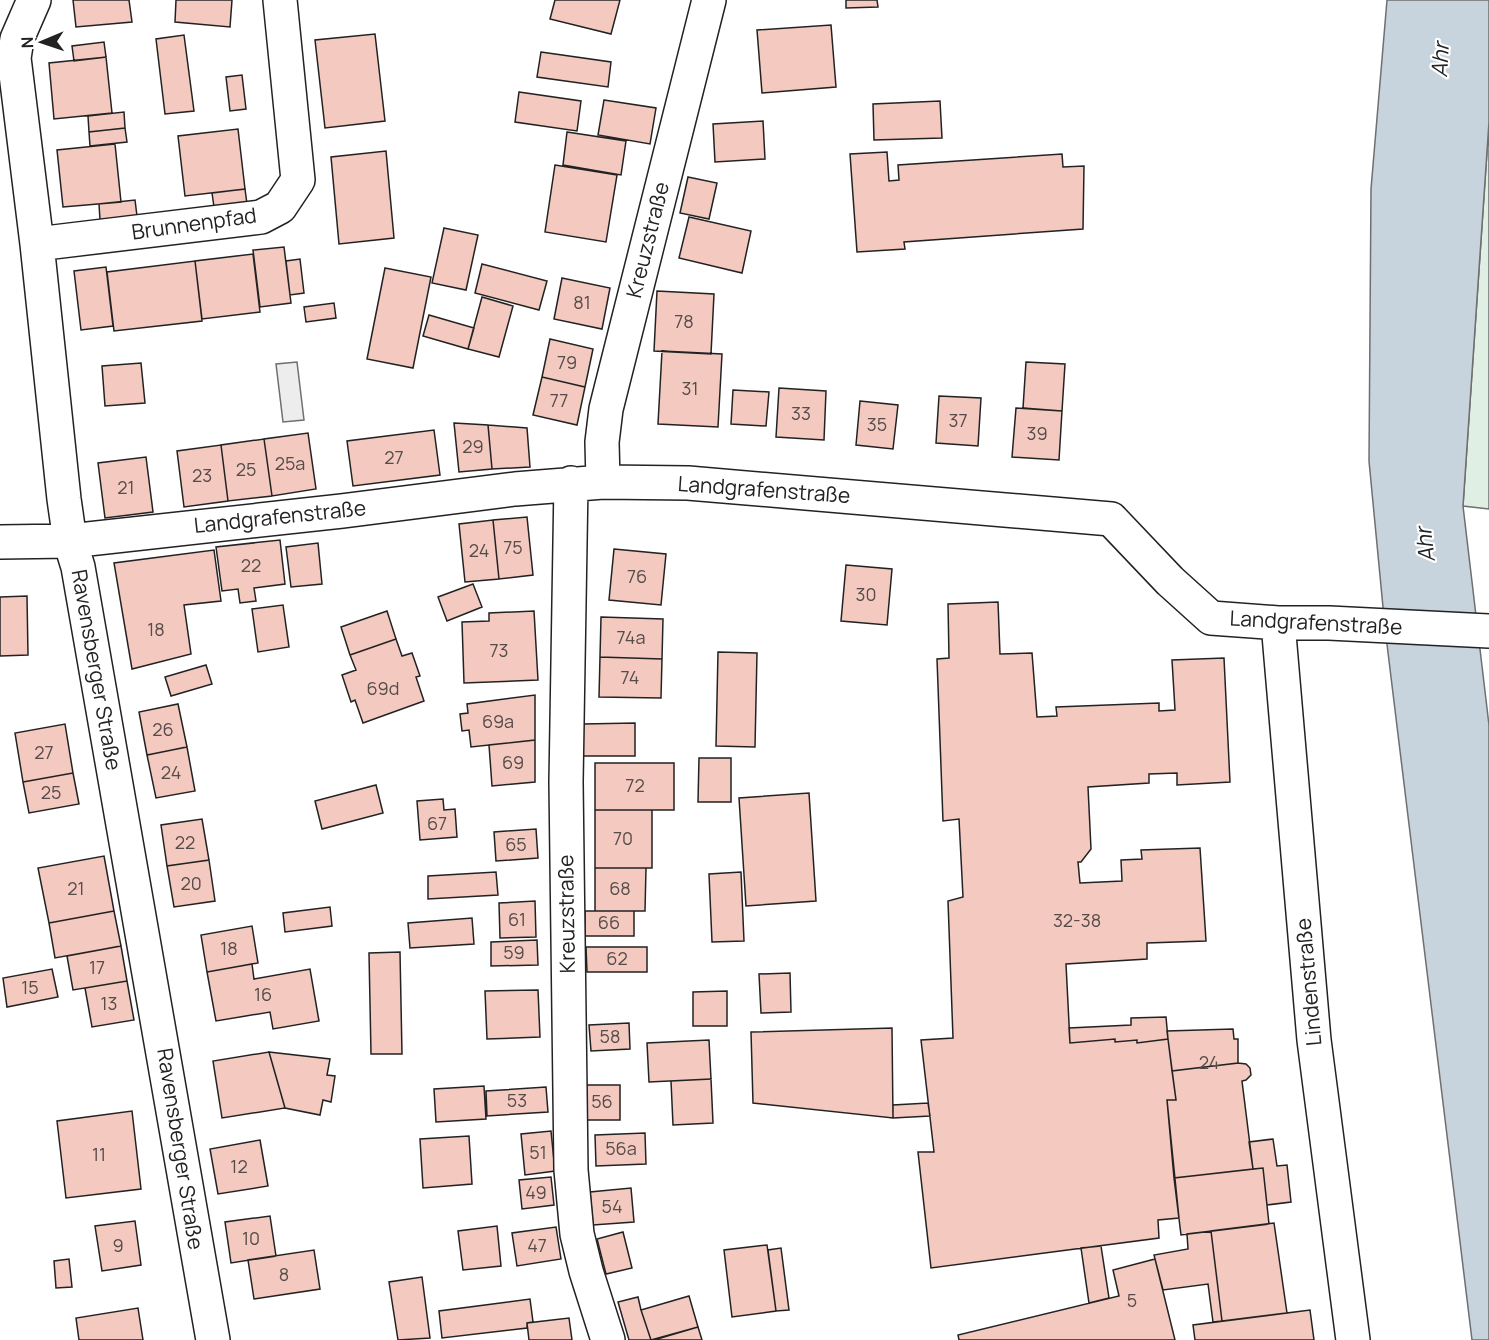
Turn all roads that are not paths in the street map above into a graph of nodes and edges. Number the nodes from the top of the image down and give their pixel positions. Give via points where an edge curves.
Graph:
1 (34, 0) edge
2 (280, 0) edge
3 (709, 0) edge
4 (37, 244) junction
5 (587, 483) junction
6 (70, 541) junction
7 (0, 542) edge
8 (1278, 623) junction
9 (1489, 631) edge
10 (213, 1340) edge
11 (608, 1340) edge
12 (1353, 1340) edge

1 - 4 street, Ravensberger Straße via 16,39 14,58
2 - 4 street, Brunnenpfad via 298,180 280,207 261,217
3 - 5 street, Kreuzstraße via 606,409 602,442
4 - 6 street, Ravensberger Straße
5 - 6 street, Landgrafenstraße
5 - 8 street, Landgrafenstraße via 688,483 1112,519 1211,618
5 - 11 street, Kreuzstraße via 566,782 571,1170 577,1234
6 - 7 street, Landgrafenstraße
6 - 10 street, Ravensberger Straße via 78,567
8 - 9 street, Landgrafenstraße
8 - 12 street, Lindenstraße via 1314,1040

